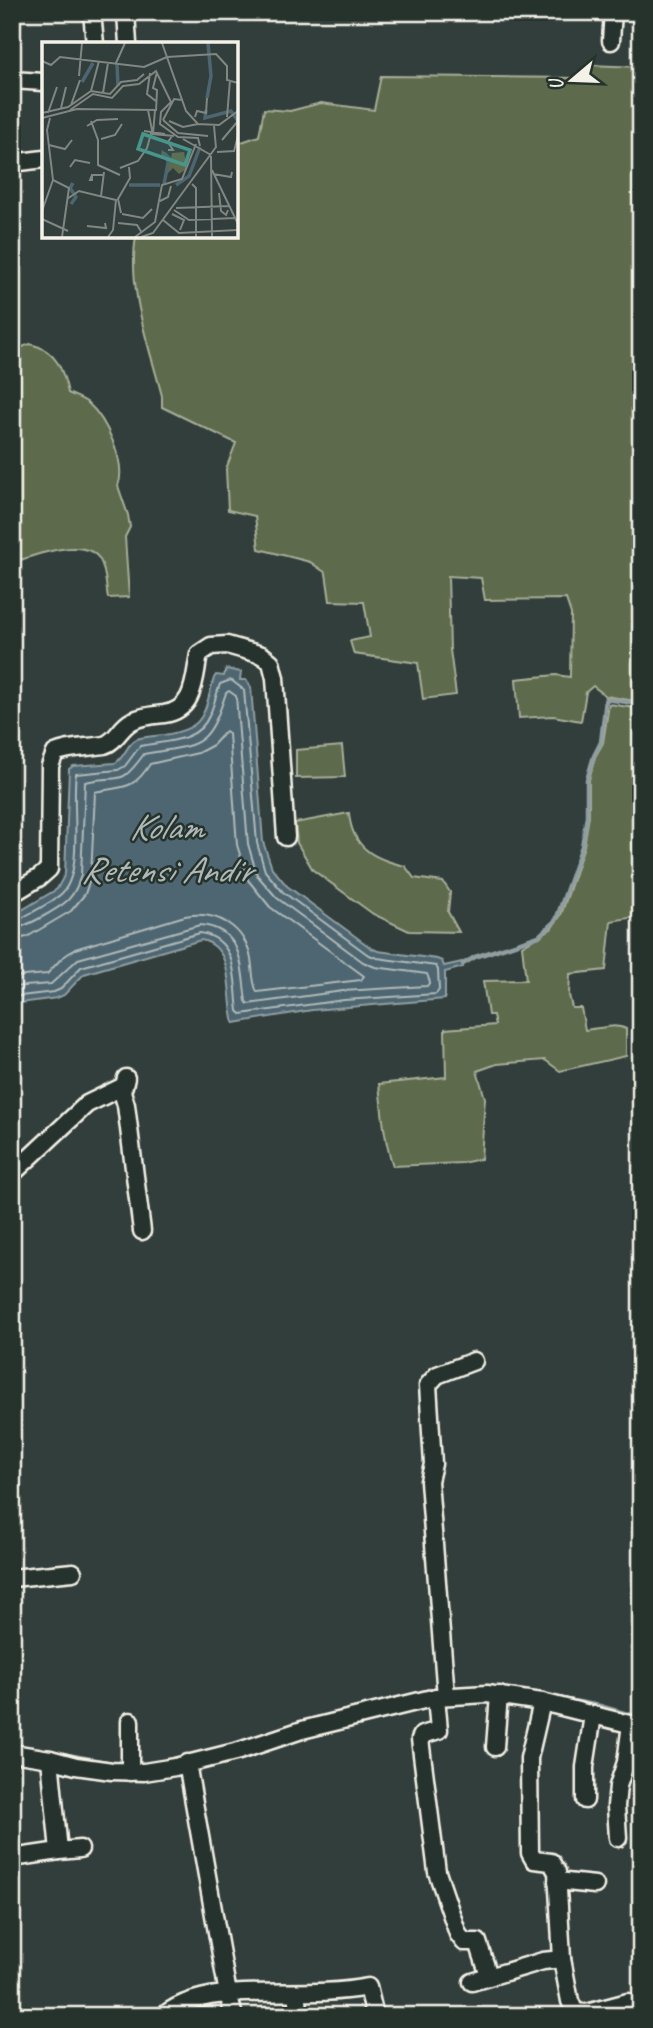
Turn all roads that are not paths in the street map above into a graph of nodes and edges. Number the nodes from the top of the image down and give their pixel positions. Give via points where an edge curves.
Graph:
1 (92, 12) edge
2 (126, 12) edge
3 (613, 12) edge
4 (611, 41) dead end
5 (95, 42) edge
6 (128, 42) edge
7 (12, 80) edge
8 (42, 82) edge
9 (42, 159) edge
10 (12, 163) edge
11 (286, 837) dead end
12 (12, 894) edge
13 (12, 1174) edge
14 (142, 1231) dead end
15 (474, 1361) dead end
16 (73, 1572) dead end
17 (12, 1577) edge
18 (443, 1693) junction
19 (499, 1695) junction
20 (542, 1702) junction
21 (593, 1715) junction
22 (131, 1721) dead end
23 (636, 1725) edge
24 (495, 1747) dead end
25 (12, 1753) edge
26 (51, 1759) junction
27 (187, 1763) junction
28 (130, 1768) junction
29 (585, 1800) dead end
30 (618, 1838) dead end
31 (80, 1849) dead end
32 (59, 1851) junction
33 (12, 1858) edge
34 (557, 1881) junction
35 (595, 1885) dead end
36 (562, 1959) junction
37 (489, 1976) junction
38 (472, 1982) dead end
39 (228, 1994) junction
40 (297, 1994) junction
41 (628, 2002) dead end
42 (163, 2016) edge
43 (234, 2016) edge
44 (300, 2016) edge
45 (375, 2016) edge

1 - 5 street
2 - 6 street
3 - 4 street
7 - 8 street
9 - 10 street
11 - 12 street via 271,662 262,654 211,646 199,654 185,706 133,720 106,745 55,753 50,766 49,869
13 - 14 street via 88,1104 123,1083
15 - 18 street via 437,1375 428,1385 433,1464 429,1481
16 - 17 street
18 - 19 street
18 - 27 street
18 - 37 street via 439,1730 420,1740 437,1872 458,1934 464,1942 478,1942
19 - 20 street
19 - 24 street
20 - 21 street
20 - 34 street via 528,1758 530,1853 534,1860 551,1862
21 - 23 street
21 - 29 street
22 - 28 street
23 - 30 street via 618,1786
25 - 26 street
26 - 28 street via 76,1766
26 - 32 street
27 - 28 street
27 - 39 street
31 - 32 street
32 - 33 street
34 - 35 street
34 - 36 street
36 - 37 street
36 - 41 street via 575,2012
37 - 38 street
39 - 40 street
39 - 42 street via 179,2005
39 - 43 street
40 - 44 street
40 - 45 street via 368,1987

